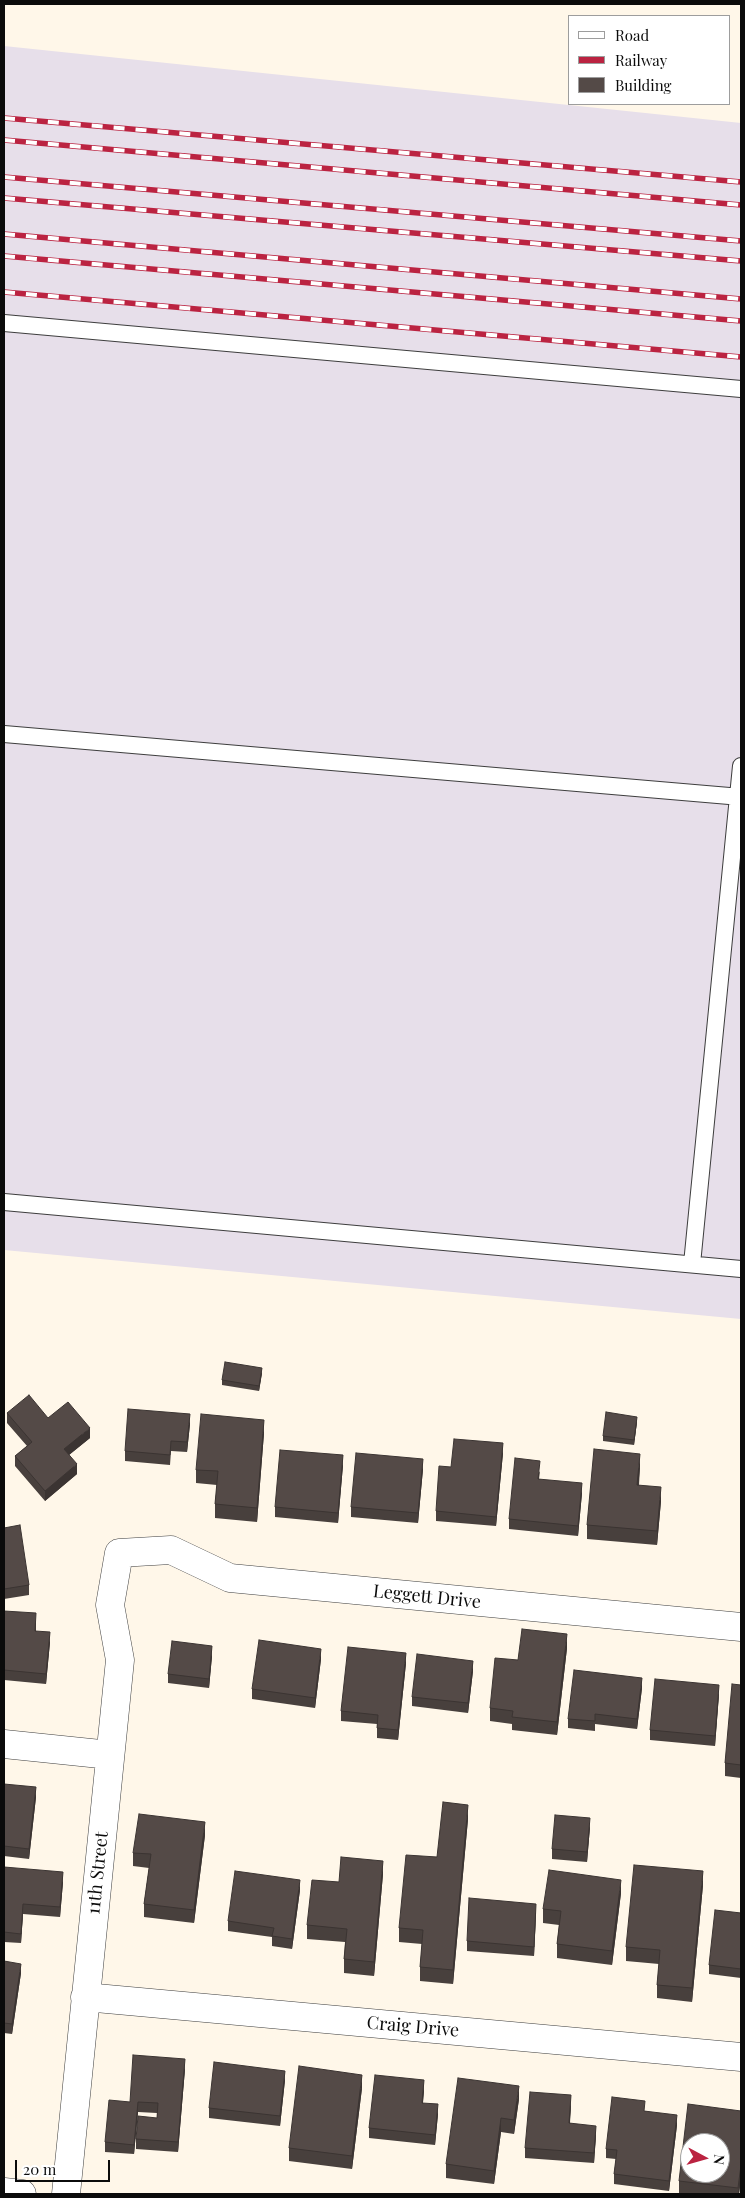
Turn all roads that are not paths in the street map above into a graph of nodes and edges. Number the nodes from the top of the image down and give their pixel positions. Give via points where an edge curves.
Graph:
1 (4, 323) edge
2 (741, 389) edge
3 (4, 734) edge
4 (741, 766) edge
5 (740, 797) edge
6 (4, 1202) edge
7 (692, 1264) junction
8 (741, 1269) edge
9 (119, 1553) joint
10 (741, 1627) edge
11 (4, 1744) edge
12 (110, 1755) junction
13 (85, 1997) junction
14 (741, 2057) edge
15 (4, 2192) edge
16 (22, 2194) edge
17 (66, 2194) edge

1 - 2 lane
3 - 5 lane
4 - 5 lane
5 - 7 lane
6 - 7 lane
7 - 8 lane
9 - 10 street, Leggett Drive via 171,1550 230,1578
9 - 12 street, 11th Street via 110,1606 120,1660
11 - 12 street
12 - 13 street, 11th Street
13 - 14 street, Craig Drive
13 - 17 street, 11th Street
15 - 16 street

